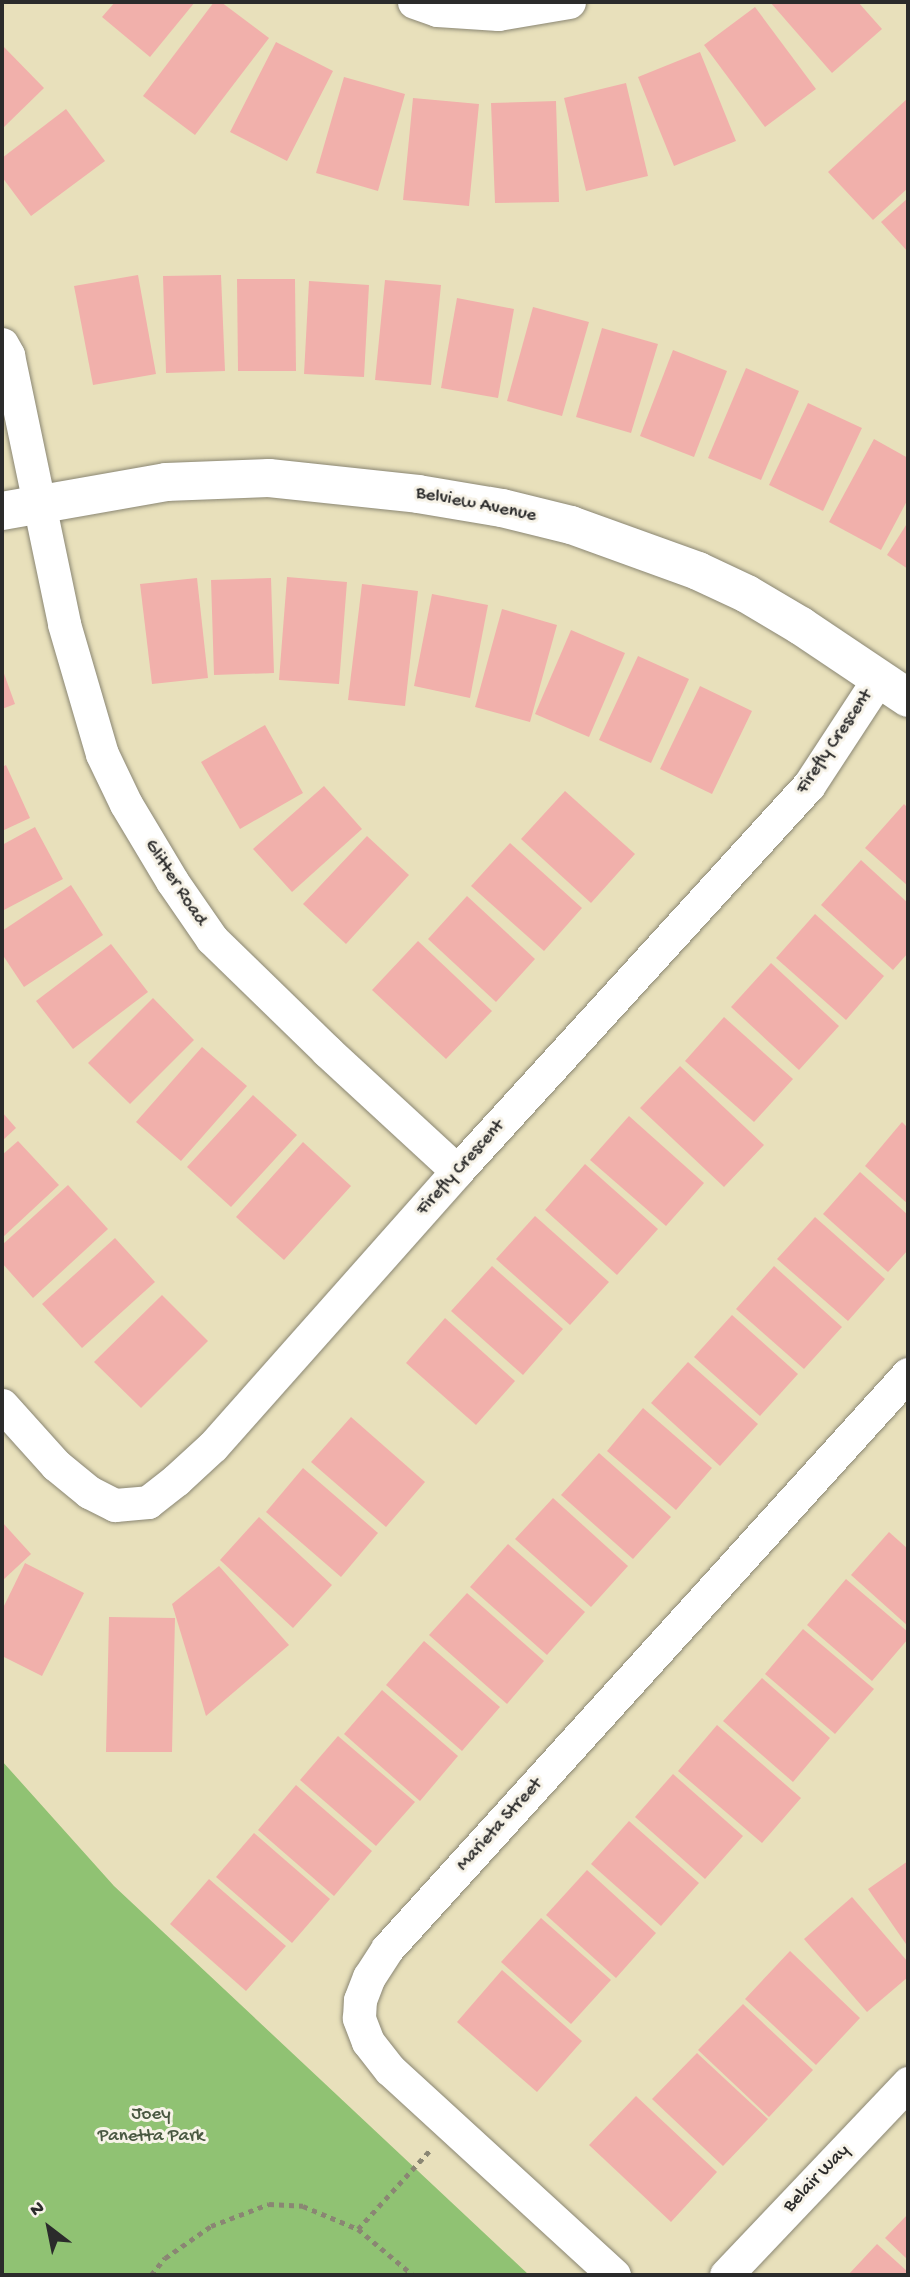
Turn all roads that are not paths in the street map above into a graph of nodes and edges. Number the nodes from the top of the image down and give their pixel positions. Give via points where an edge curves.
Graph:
1 (414, 2) edge
2 (569, 2) edge
3 (2, 344) edge
4 (40, 505) junction
5 (2, 511) edge
6 (894, 688) edge
7 (457, 1171) junction
8 (908, 1374) edge
9 (2, 1405) edge
10 (908, 2083) edge
11 (614, 2275) edge
12 (726, 2275) edge

1 - 2 street via 437,10 498,14
3 - 4 street, Glitter Road
4 - 5 street, Belview Avenue
4 - 6 street, Belview Avenue via 166,482 269,478 502,508 571,525 698,571 801,626
4 - 7 street, Glitter Road via 64,624 102,754 172,881 212,939
6 - 7 street, Firefly Crescent
7 - 9 street, Firefly Crescent via 214,1446 148,1503 115,1505 89,1492 56,1465
8 - 11 street, Marieta Street via 387,1949 360,2000 359,2018 368,2042 390,2070
10 - 12 street, Belair Way

